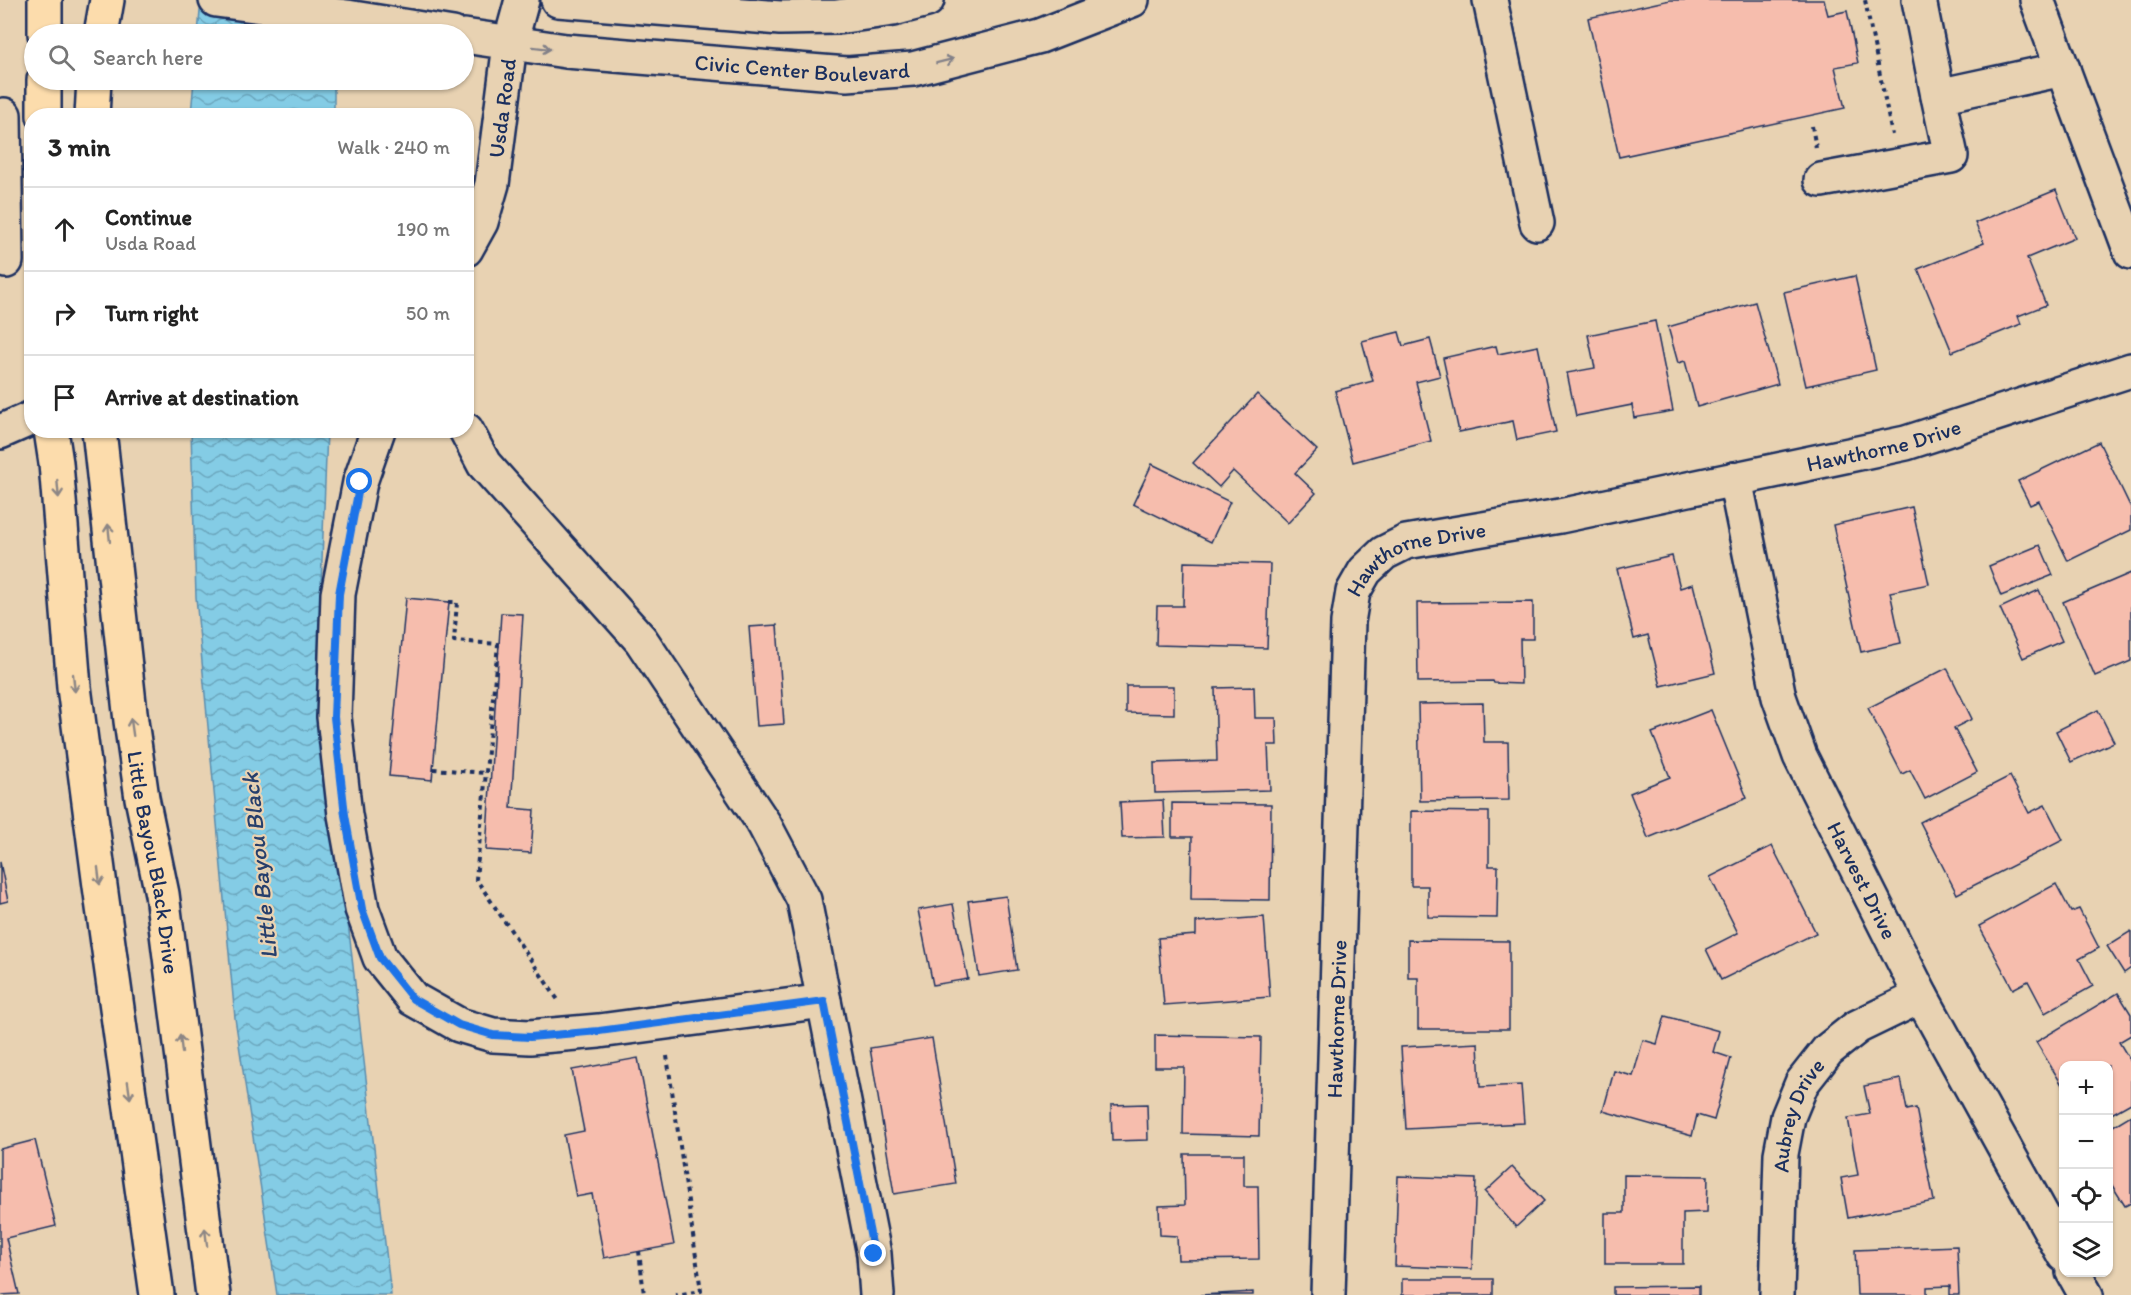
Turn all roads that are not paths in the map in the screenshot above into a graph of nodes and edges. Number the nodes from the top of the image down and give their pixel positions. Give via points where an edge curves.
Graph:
1 (45, 0) edge
2 (107, 0) edge
3 (216, 0) edge
4 (522, 0) edge
5 (558, 0) edge
6 (927, 0) edge
7 (1132, 0) edge
8 (1490, 0) edge
9 (1919, 0) edge
10 (2037, 0) edge
11 (45, 24) edge
12 (103, 24) edge
13 (391, 24) edge
14 (474, 38) edge
15 (510, 44) junction
16 (2063, 69) junction
17 (44, 90) edge
18 (93, 90) edge
19 (1938, 96) junction
20 (44, 108) edge
21 (92, 108) edge
22 (12, 118) edge
23 (1821, 180) dead end
24 (1537, 223) dead end
25 (474, 235) edge
26 (2131, 252) edge
27 (13, 261) edge
28 (2131, 370) edge
29 (24, 422) edge
30 (0, 432) edge
31 (52, 438) edge
32 (100, 438) edge
33 (375, 438) edge
34 (470, 438) edge
35 (1735, 479) junction
36 (1921, 996) junction
37 (824, 1001) junction
38 (2059, 1246) edge
39 (2076, 1277) edge
40 (157, 1295) edge
41 (213, 1295) edge
42 (877, 1295) edge
43 (1328, 1295) edge
44 (1777, 1295) edge
45 (2086, 1295) edge

1 - 11 main road
2 - 12 main road
3 - 13 street
4 - 15 street, Usda Road
5 - 6 street, Civic Center Boulevard via 780,18 837,17
15 -> 7 street, Civic Center Boulevard via 847,74 913,69 1040,36
8 - 24 street
9 - 19 street
10 - 16 street
14 - 15 street, Civic Center Boulevard
15 - 25 street, Usda Road via 492,184
16 - 19 street
16 - 26 street
17 - 20 main road
18 - 21 main road
19 - 23 street via 1951,156
22 - 27 street
28 - 35 street, Hawthorne Drive via 1906,443
29 - 30 street
31 -> 40 main road via 74,687
41 -> 32 main road, Little Bayou Black Drive via 162,894 131,721
33 - 37 street via 360,482 339,594 334,717 345,815 362,909 380,958 413,999 459,1025 493,1035 580,1033
34 - 37 street via 484,464 641,640 764,824 804,900
35 - 36 street, Harvest Drive via 1779,697 1790,731
35 - 43 street, Hawthorne Drive via 1560,516 1406,542 1384,552 1365,571 1353,592 1348,634
36 - 38 street, Harvest Drive
36 - 44 street, Aubrey Drive via 1857,1027 1828,1050 1802,1083 1788,1117 1782,1154
37 - 42 street via 874,1254
39 - 45 street

